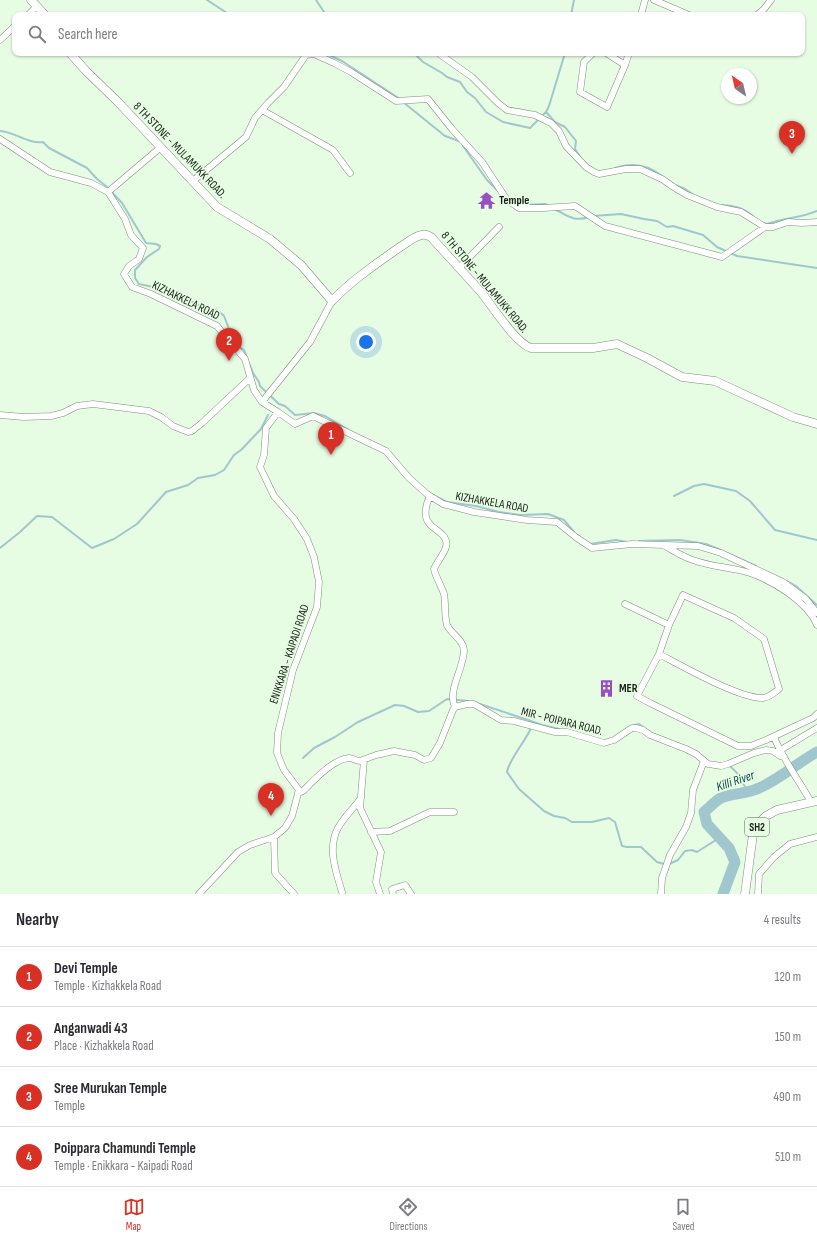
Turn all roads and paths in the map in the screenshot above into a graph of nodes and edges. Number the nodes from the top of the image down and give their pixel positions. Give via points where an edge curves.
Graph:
1 (646, 0) edge
2 (654, 0) edge
3 (771, 0) edge
4 (34, 3) edge
5 (30, 12) edge
6 (42, 12) edge
7 (642, 12) edge
8 (682, 12) edge
9 (761, 12) edge
10 (12, 29) edge
11 (0, 40) edge
12 (73, 56) edge
13 (305, 56) edge
14 (318, 56) edge
15 (442, 56) edge
16 (590, 56) edge
17 (611, 56) edge
18 (628, 56) edge
19 (625, 65) junction
20 (262, 110) junction
21 (0, 139) edge
22 (161, 147) junction
23 (350, 173) dead end
24 (194, 181) junction
25 (110, 191) junction
26 (817, 222) edge
27 (499, 227) dead end
28 (765, 227) junction
29 (459, 268) junction
30 (332, 301) junction
31 (250, 378) junction
32 (262, 402) junction
33 (278, 412) junction
34 (0, 415) edge
35 (817, 424) edge
36 (430, 496) junction
37 (663, 545) junction
38 (626, 604) dead end
39 (817, 613) edge
40 (669, 625) junction
41 (817, 625) edge
42 (659, 654) junction
43 (456, 707) junction
44 (817, 714) edge
45 (817, 728) edge
46 (774, 737) junction
47 (780, 751) junction
48 (785, 759) junction
49 (364, 760) junction
50 (704, 761) junction
51 (298, 793) junction
52 (361, 798) junction
53 (814, 801) edge
54 (454, 812) dead end
55 (371, 832) junction
56 (817, 836) edge
57 (274, 837) junction
58 (342, 892) dead end
59 (199, 894) edge
60 (294, 894) edge
61 (380, 894) edge
62 (393, 894) edge
63 (410, 894) edge
64 (661, 894) edge
65 (745, 894) edge
66 (758, 894) edge

1 - 7 street
2 - 8 street
3 - 9 street
4 - 5 street
4 - 6 main road
10 - 11 street
12 - 22 main road, 8 TH STONE - MULAMUKK ROAD.
13 - 20 street via 284,87
14 - 28 street via 351,72 396,101 428,99 482,162 507,200 519,208 575,206 605,226 722,257
15 - 28 street via 472,77 507,110 531,114 551,124 566,146 594,172 599,174 640,169 687,195 717,207 741,212
16 - 19 street via 584,62 580,92 607,107
17 - 19 street
18 - 19 street
20 - 23 street via 333,150
20 - 24 street via 246,137
21 - 25 street, KIZHAKKELA ROAD via 50,172
22 - 24 main road, 8 TH STONE - MULAMUKK ROAD.
22 - 25 street
24 - 30 main road, 8 TH STONE - MULAMUKK ROAD. via 216,207 270,238 301,265
25 - 31 street, KIZHAKKELA ROAD via 125,218 131,236 143,248 139,259 124,274 132,287 217,326 245,359
26 - 28 street via 788,222
27 - 29 street
29 - 30 main road, 8 TH STONE - MULAMUKK ROAD. via 430,237 426,234 421,235 385,258 346,287
29 - 35 main road, 8 TH STONE - MULAMUKK ROAD. via 526,347 593,348 617,344 682,377 715,381 793,417
30 - 32 street via 310,342
31 - 32 street, KIZHAKKELA ROAD
31 - 34 street via 202,423 188,432 149,411 93,404 77,406 51,416
32 - 33 street, KIZHAKKELA ROAD
33 - 36 street, KIZHAKKELA ROAD via 295,424 313,416 386,451 409,478
33 - 51 street, ENIKKARA - KAIPADI ROAD via 266,428 264,455 260,467 274,496 308,539 319,582 317,607 293,670 278,733 276,753 284,770 299,790
36 - 37 street, KIZHAKKELA ROAD via 443,504 474,512 557,522 592,548 632,544
36 - 43 street via 426,519 442,534 446,544 434,569 435,576 444,594 447,624 464,649 453,692
37 - 39 street, KIZHAKKELA ROAD via 698,546 721,553 783,582 806,599
37 - 41 street, KIZHAKKELA ROAD via 693,560 750,573 770,583 800,603
38 - 40 street
40 - 42 street
40 - 42 street via 683,595 734,618 764,639 779,689 764,698 748,696
42 - 46 street via 637,696 738,746 751,746
43 - 49 street via 431,758 424,760 415,755 394,751
43 - 50 street, MIR - POIPARA ROAD. via 474,704 501,720 514,720 604,743 636,728 686,749
44 - 46 street
45 - 47 street
46 - 47 street
47 - 48 street
48 - 50 street, MIR - POIPARA ROAD. via 773,750 766,750 721,766
48 - 53 street
49 - 51 street via 358,762 350,758 336,762
49 - 52 street
50 - 64 street via 693,790 691,814 662,878
51 - 57 street via 292,816 285,828
52 - 55 street via 360,808
52 - 58 street via 338,828 333,844 335,870
53 - 65 main road, SH2 via 777,810 759,823 753,834
54 - 55 street via 430,812 390,831
55 - 61 street via 382,852 376,882
56 - 66 street via 790,844 774,857 759,874
57 - 59 street via 238,852
57 - 60 street via 275,873
62 - 63 street via 392,889 405,885

